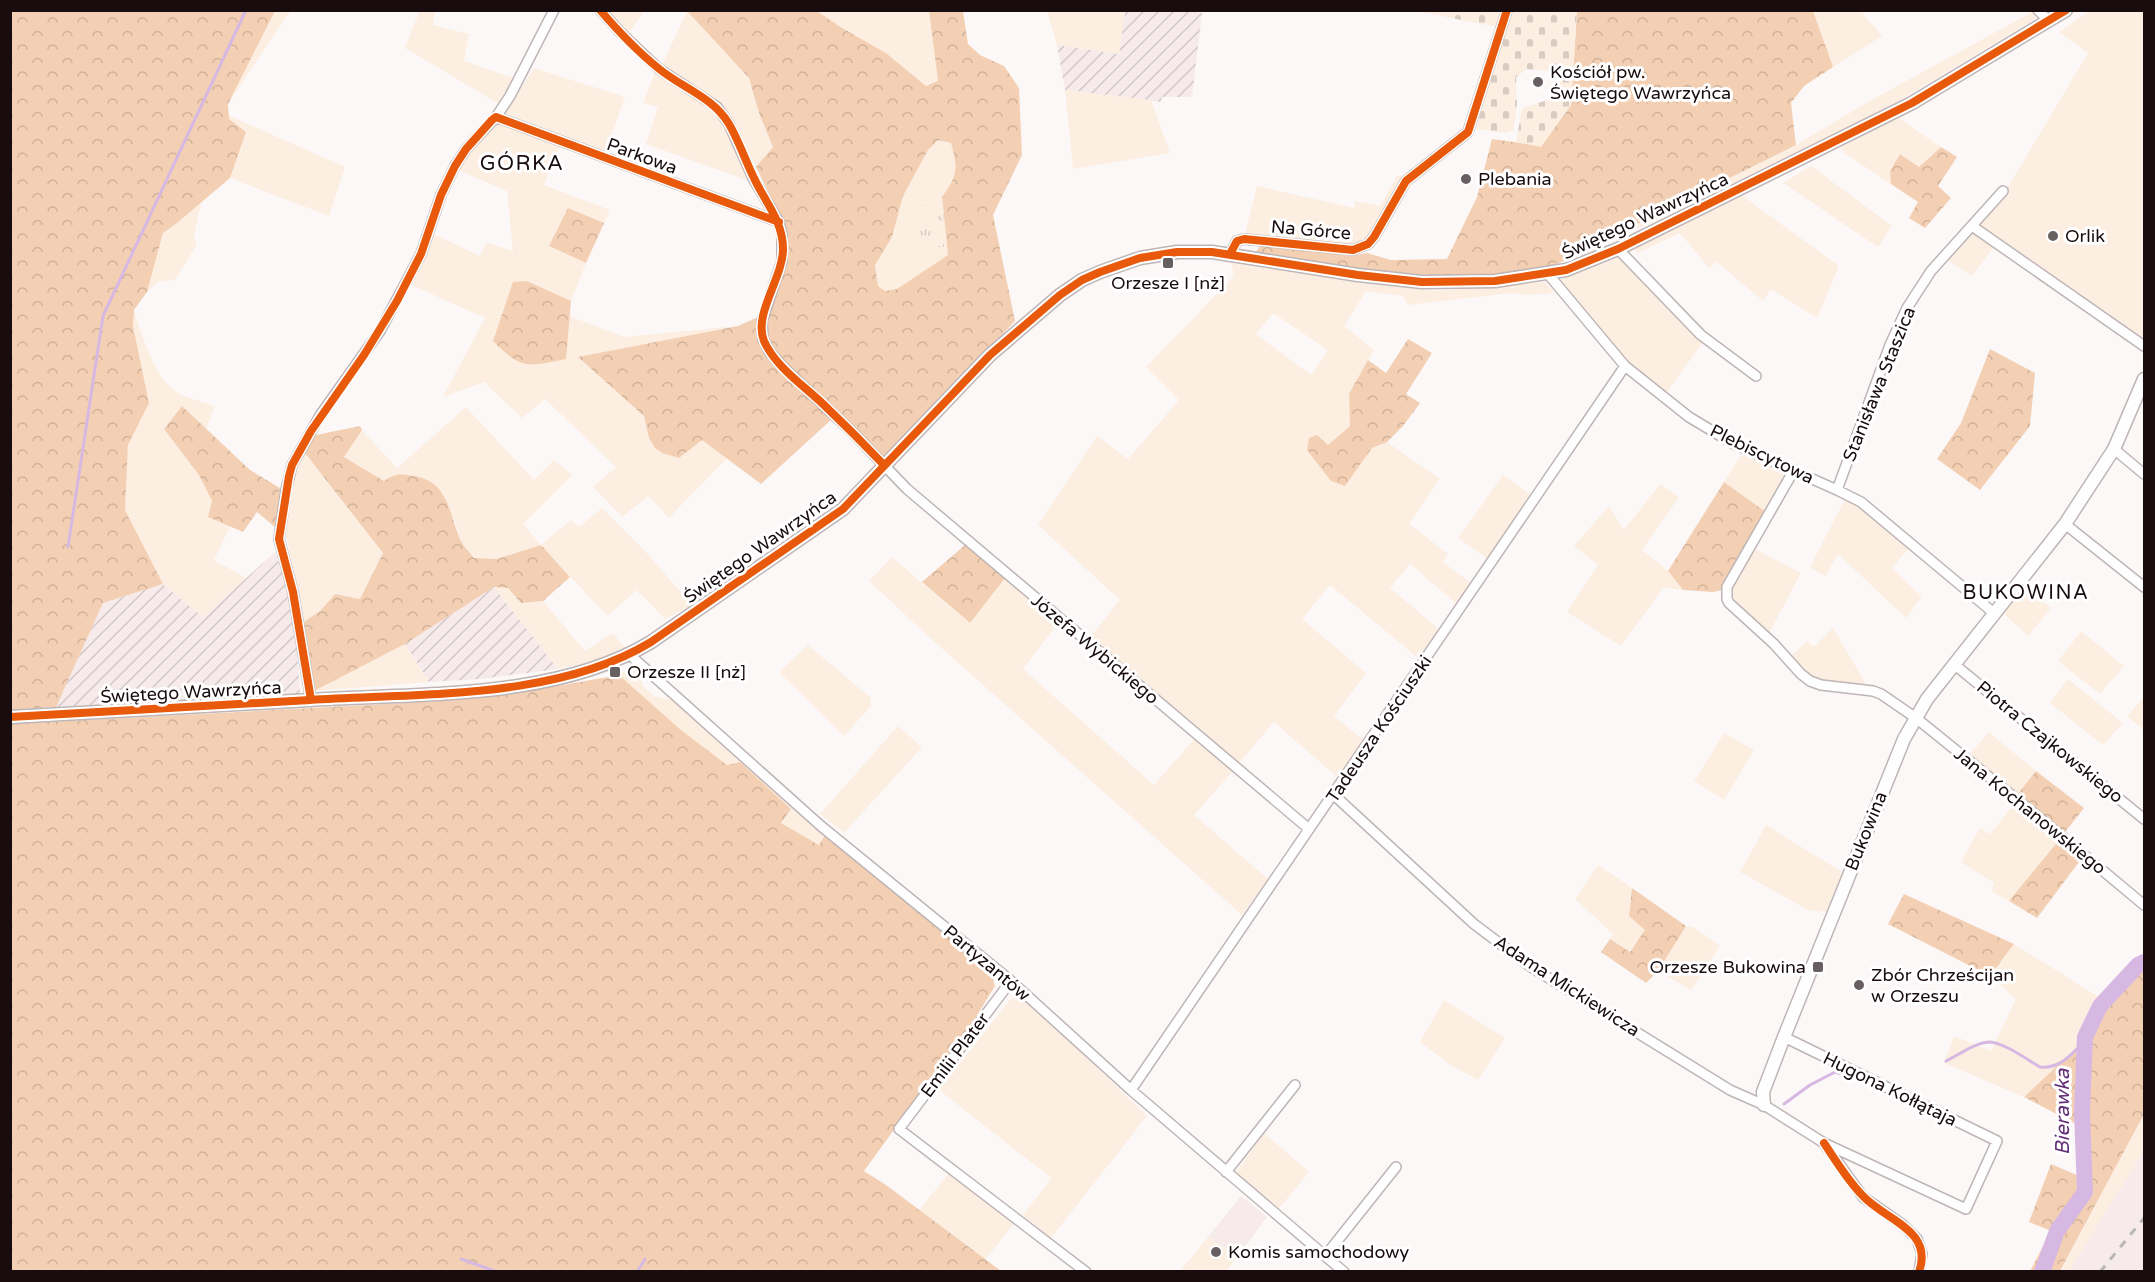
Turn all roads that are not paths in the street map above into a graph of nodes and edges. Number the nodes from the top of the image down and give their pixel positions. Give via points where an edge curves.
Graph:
1 (554, 10) edge
2 (600, 10) edge
3 (1507, 10) edge
4 (2038, 10) edge
5 (2066, 10) edge
6 (2049, 21) junction
7 (496, 117) junction
8 (2003, 191) dead end
9 (779, 222) junction
10 (1972, 226) junction
11 (1618, 249) junction
12 (1230, 254) junction
13 (1548, 274) junction
14 (2145, 346) edge
15 (1625, 366) junction
16 (1756, 376) dead end
17 (2145, 379) edge
18 (2114, 449) junction
19 (884, 465) junction
20 (1794, 470) junction
21 (2145, 474) edge
22 (1837, 490) junction
23 (2065, 524) junction
24 (2145, 587) edge
25 (1995, 614) junction
26 (630, 655) junction
27 (1955, 665) junction
28 (310, 700) junction
29 (10, 717) edge
30 (1916, 718) junction
31 (1334, 795) junction
32 (2145, 819) edge
33 (1310, 830) junction
34 (2145, 905) edge
35 (1011, 981) junction
36 (1784, 1037) junction
37 (1295, 1085) dead end
38 (1131, 1090) junction
39 (1764, 1106) junction
40 (1824, 1143) junction
41 (1396, 1167) dead end
42 (1226, 1172) junction
43 (1326, 1255) junction
44 (1086, 1272) edge
45 (1344, 1272) edge
46 (1919, 1272) edge

1 - 7 street
2 - 9 street via 659,69 717,106
3 - 12 street, Na Górce via 1468,132 1406,182 1368,244 1353,250 1244,239 1237,241
4 - 6 street
5 - 6 street, Świętego Wawrzyńca
6 - 11 street, Świętego Wawrzyńca via 1912,103
7 - 9 street, Parkowa
7 - 28 street via 455,166 421,254 397,301 310,431 290,471 279,539 294,592
8 - 10 street, Stanisława Staszica
9 - 19 street via 782,261 762,321 763,339 781,365
10 - 14 street
10 - 22 street, Stanisława Staszica via 1930,271 1907,308
11 - 13 street, Świętego Wawrzyńca via 1586,264
11 - 16 street via 1701,335
12 - 13 street, Świętego Wawrzyńca via 1422,282 1495,281
12 - 19 street, Świętego Wawrzyńca via 1189,251 1156,255 1122,264 1076,284 990,355
13 - 15 street, Plebiscytowa
15 - 20 street, Plebiscytowa via 1689,417 1734,444
15 - 31 street, Tadeusza Kościuszki
17 - 18 street, Bukowina
18 - 21 street
18 - 23 street, Bukowina
19 - 26 street, Świętego Wawrzyńca via 843,508 802,539
19 - 33 street, Józefa Wybickiego via 907,489
20 - 22 street, Plebiscytowa
20 - 30 street, Jana Kochanowskiego via 1727,587 1726,599 1810,681 1873,691
22 - 25 street, Plebiscytowa via 1861,502
23 - 24 street
23 - 25 street, Bukowina
25 - 27 street, Bukowina
26 - 28 street, Świętego Wawrzyńca via 570,676 467,692
26 - 35 street, Partyzantów via 821,826
27 - 30 street, Bukowina
27 - 32 street, Piotra Czajkowskiego
28 - 29 street, Świętego Wawrzyńca
30 - 34 street, Jana Kochanowskiego
30 - 36 street, Bukowina via 1871,818
31 - 33 street, Tadeusza Kościuszki
31 - 39 street, Adama Mickiewicza via 1474,924 1531,967 1730,1090
33 - 38 street, Tadeusza Kościuszki
35 - 38 street, Partyzantów
35 - 44 street, Emilii Plater via 899,1129
36 - 39 street, Bukowina via 1764,1092
36 - 40 street, Hugona Kołłątaja via 1997,1142 1966,1209
37 - 42 street
38 - 42 street, Partyzantów
39 - 40 street
40 - 46 street via 1863,1197 1917,1239 1922,1254
41 - 43 street
42 - 43 street, Partyzantów
43 - 45 street, Partyzantów

